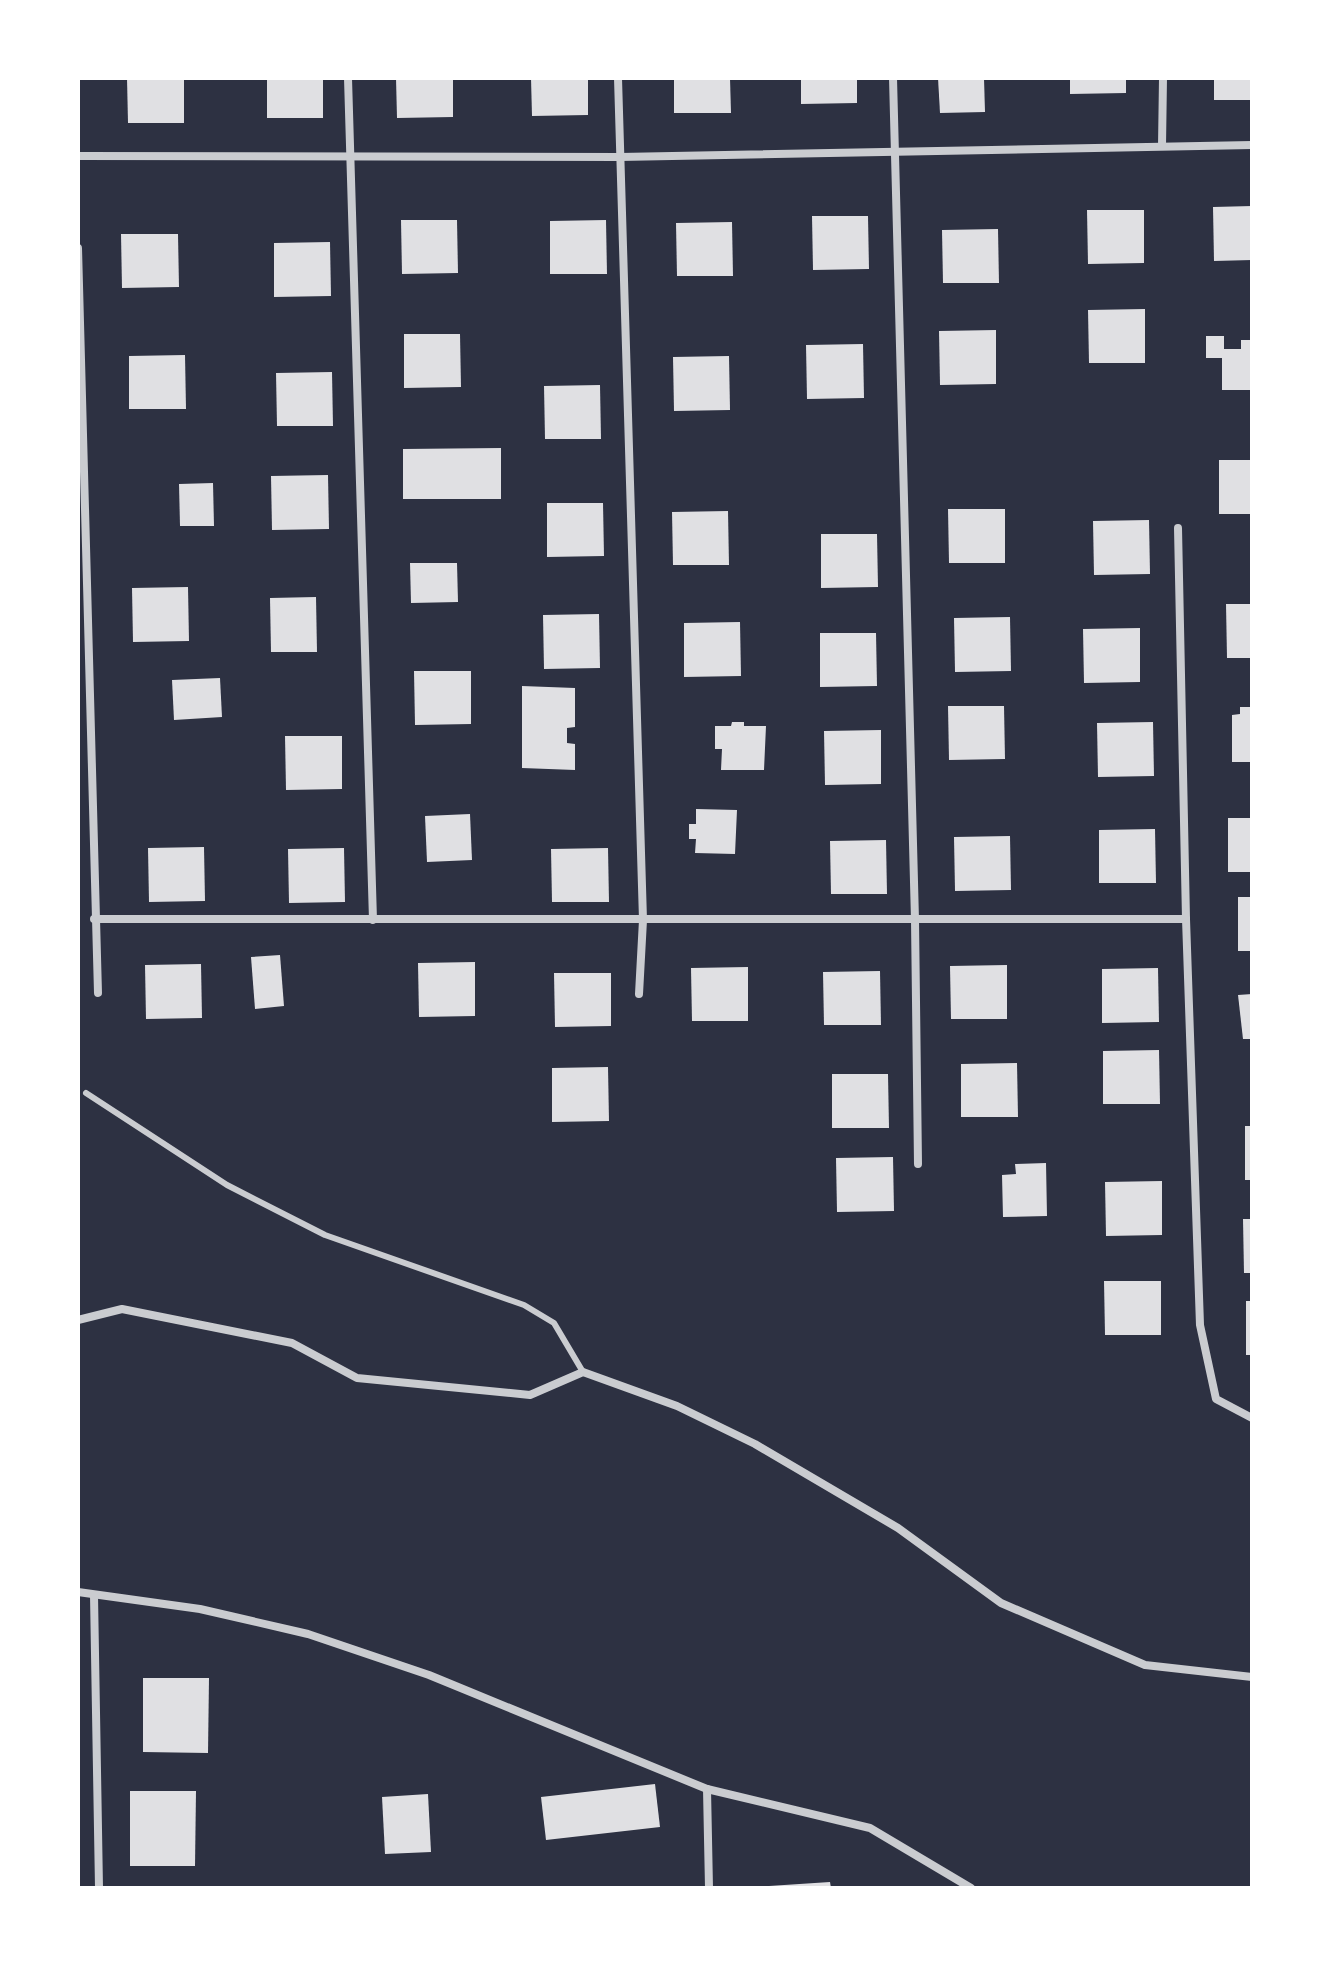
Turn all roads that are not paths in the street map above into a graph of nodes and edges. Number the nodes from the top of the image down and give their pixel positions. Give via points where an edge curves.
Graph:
1 (348, 78) edge
2 (618, 78) edge
3 (893, 78) edge
4 (1163, 78) edge
5 (1252, 145) edge
6 (1162, 146) junction
7 (896, 151) junction
8 (78, 156) edge
9 (620, 157) junction
10 (349, 158) junction
11 (78, 248) edge
12 (1178, 528) dead end
13 (94, 919) junction
14 (1186, 919) junction
15 (373, 920) junction
16 (643, 920) junction
17 (915, 920) junction
18 (98, 993) dead end
19 (639, 994) dead end
20 (86, 1093) dead end
21 (918, 1164) dead end
22 (78, 1320) edge
23 (583, 1372) junction
24 (1252, 1418) edge
25 (78, 1592) edge
26 (94, 1595) junction
27 (1252, 1677) edge
28 (707, 1789) junction
29 (99, 1888) edge
30 (709, 1888) edge
31 (971, 1888) edge

1 - 10 street
2 - 9 street
3 - 7 street
4 - 6 street
5 - 6 street
6 - 7 street
7 - 9 street
7 - 17 street
8 - 10 street
9 - 10 street
9 - 16 street
10 - 15 street
11 - 13 street
12 - 14 street
13 - 15 street
13 - 18 street
14 - 17 street
14 - 24 street via 1200,1325 1216,1399
15 - 16 street
16 - 17 street
16 - 19 street
17 - 21 street
20 - 23 lane via 227,1185 325,1235 524,1305 554,1323
22 - 23 street via 122,1309 292,1343 357,1378 530,1395
23 - 27 street via 677,1406 755,1444 898,1528 1001,1603 1145,1665
25 - 26 street
26 - 28 street via 200,1609 308,1634 429,1675
26 - 29 street
28 - 30 street
28 - 31 street via 870,1828

